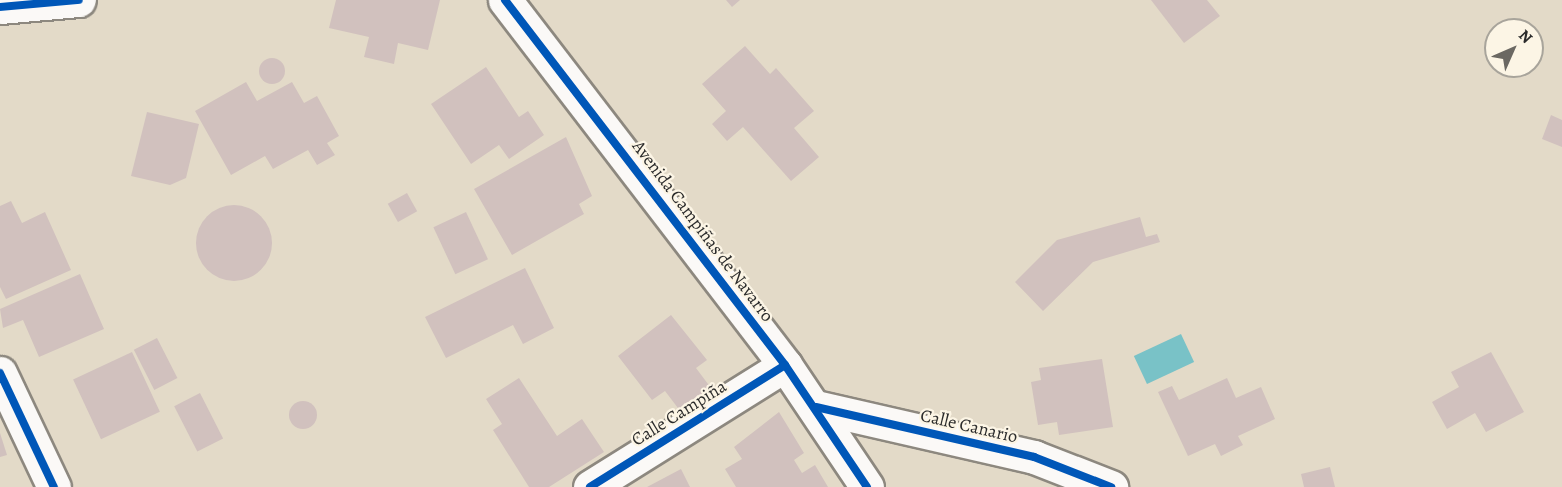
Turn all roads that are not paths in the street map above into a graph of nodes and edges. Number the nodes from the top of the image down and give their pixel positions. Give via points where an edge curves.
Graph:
1 (79, 0) edge
2 (505, 0) edge
3 (0, 7) edge
4 (785, 365) junction
5 (0, 373) edge
6 (816, 407) junction
7 (54, 487) edge
8 (590, 487) edge
9 (867, 487) edge
10 (1111, 487) edge

1 - 3 street
2 - 4 street, Avenida Campiñas de Navarro
4 - 6 street, Avenida Campiñas de Navarro
4 - 8 street, Calle Campiña
5 - 7 street
6 - 9 street, Avenida Campiñas de Navarro
6 - 10 street, Calle Canario via 1034,457

